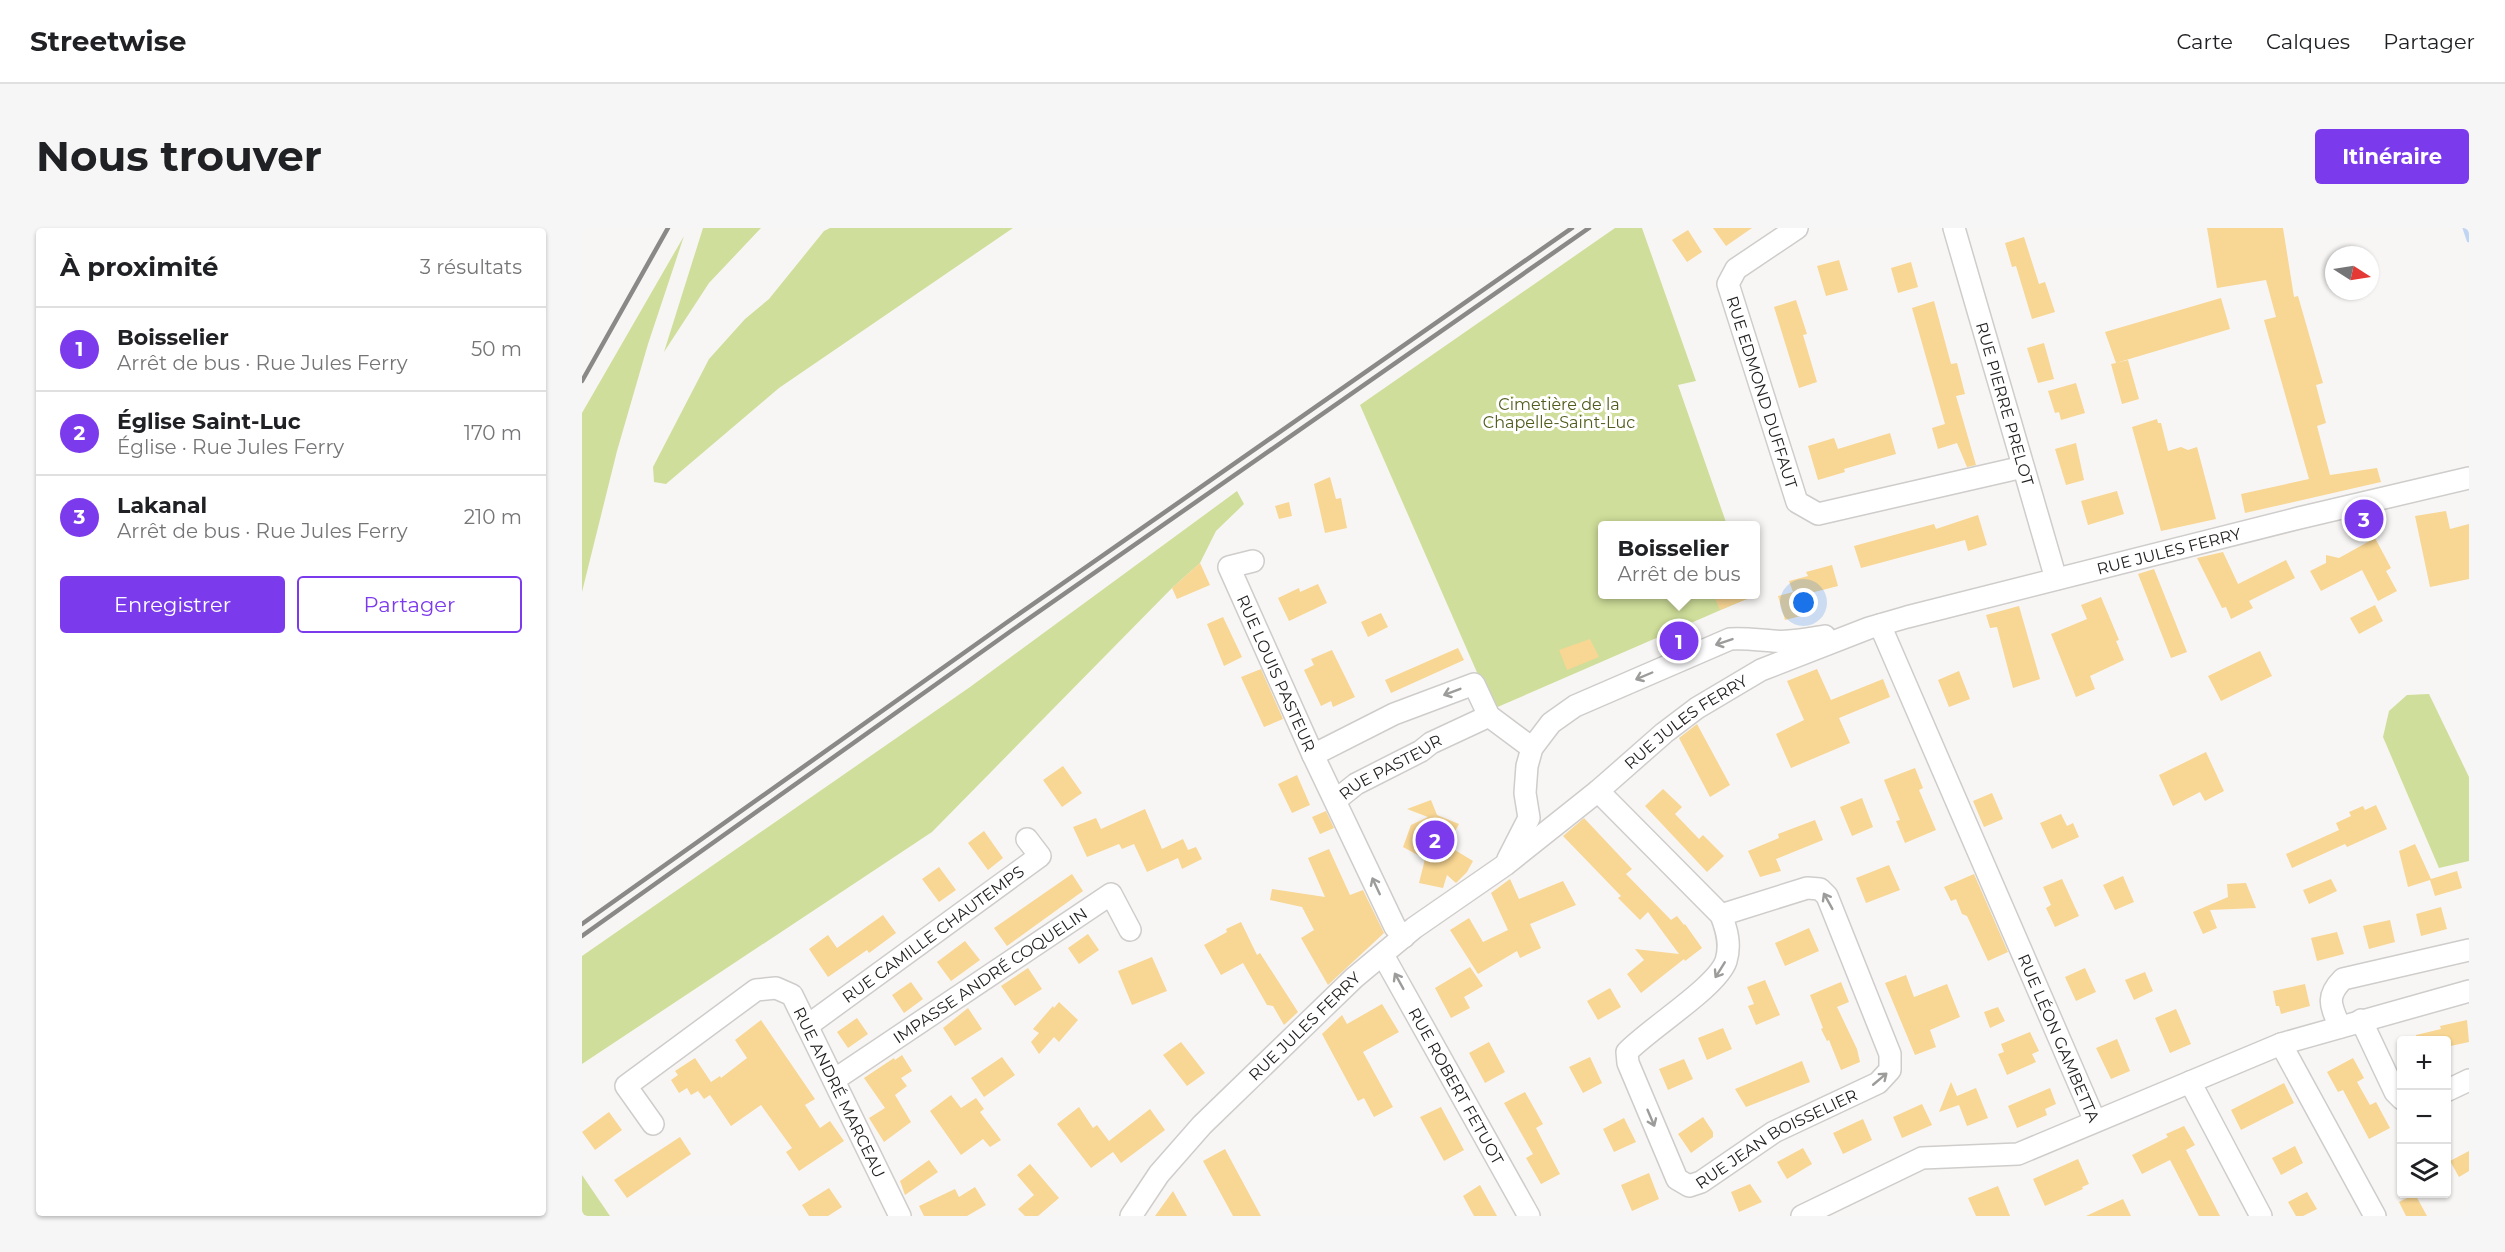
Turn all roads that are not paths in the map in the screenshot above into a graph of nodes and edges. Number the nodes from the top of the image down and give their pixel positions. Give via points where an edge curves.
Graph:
1 (1797, 228) edge
2 (1954, 228) edge
3 (2023, 467) junction
4 (2469, 478) edge
5 (1253, 561) dead end
6 (2056, 579) junction
7 (1875, 626) junction
8 (1752, 638) junction
9 (1761, 670) junction
10 (1489, 716) junction
11 (1532, 748) junction
12 (1313, 755) junction
13 (1598, 791) junction
14 (1336, 800) junction
15 (1529, 818) junction
16 (1558, 823) junction
17 (1027, 839) dead end
18 (1505, 865) junction
19 (1721, 915) junction
20 (1130, 930) dead end
21 (1404, 937) junction
22 (2469, 950) edge
23 (1383, 955) junction
24 (2469, 991) edge
25 (2361, 1020) junction
26 (807, 1026) junction
27 (2340, 1027) junction
28 (2281, 1044) junction
29 (834, 1080) junction
30 (2469, 1080) edge
31 (2190, 1082) junction
32 (2448, 1090) edge
33 (2397, 1094) edge
34 (2095, 1121) junction
35 (653, 1124) dead end
36 (893, 1213) edge
37 (1131, 1216) edge
38 (1529, 1216) edge
39 (1802, 1216) edge
40 (2261, 1216) edge
41 (2375, 1216) edge

1 - 3 street, RUE EDMOND DUFFAUT via 1736,269 1728,284 1797,502 1818,514
2 - 3 street, RUE PIERRE PRELOT
3 - 6 street, RUE PIERRE PRELOT
4 - 6 street, RUE JULES FERRY
5 - 12 street, RUE LOUIS PASTEUR via 1229,567
6 - 7 street, RUE JULES FERRY
7 - 8 street, RUE JULES FERRY via 1801,640
7 - 9 street, RUE JULES FERRY
7 - 34 street, RUE LÉON GAMBETTA
8 - 9 street, RUE JULES FERRY via 1768,652
8 -> 11 street, RUE JULES FERRY via 1730,639 1575,706 1551,723
9 - 13 street, RUE JULES FERRY via 1697,708
10 - 11 street
10 -> 12 street via 1474,684 1394,714
10 - 14 street, RUE PASTEUR via 1356,784
11 - 15 street, RUE JULES FERRY via 1525,793
12 - 14 street, RUE LOUIS PASTEUR
13 - 16 street, RUE JULES FERRY
13 - 19 street
21 -> 14 street, RUE PASTEUR via 1395,927
15 - 16 street
15 - 18 street, RUE JULES FERRY
16 - 18 street, RUE JULES FERRY
17 - 26 street, RUE CAMILLE CHAUTEMPS via 1040,856
18 - 21 street, RUE JULES FERRY
19 -> 19 street, RUE JEAN BOISSELIER via 1729,936 1726,960 1716,978 1627,1052 1628,1064 1677,1179 1689,1186 1701,1182 1774,1132 1878,1083 1890,1070 1890,1054 1827,896 1820,889 1807,888
20 - 29 street, IMPASSE ANDRÉ COQUELIN via 1111,894
21 - 23 street, RUE JULES FERRY
22 - 27 street via 2343,979 2333,989 2331,1005
23 - 37 street, RUE JULES FERRY via 1202,1125 1159,1174
38 -> 23 street, RUE ROBERT FETUOT
24 - 25 street, RUE LÉON GAMBETTA
25 - 27 street, RUE LÉON GAMBETTA
25 - 33 street
26 - 29 street, RUE ANDRÉ MARCEAU
26 - 35 street, RUE ANDRÉ MARCEAU via 792,995 776,988 756,990 626,1086
27 - 28 street, RUE LÉON GAMBETTA
28 - 31 street, RUE LÉON GAMBETTA
28 - 41 street
29 - 36 street, RUE ANDRÉ MARCEAU
30 - 32 street
31 - 34 street, RUE LÉON GAMBETTA
31 - 40 street
34 - 39 street via 2018,1154 1922,1158

